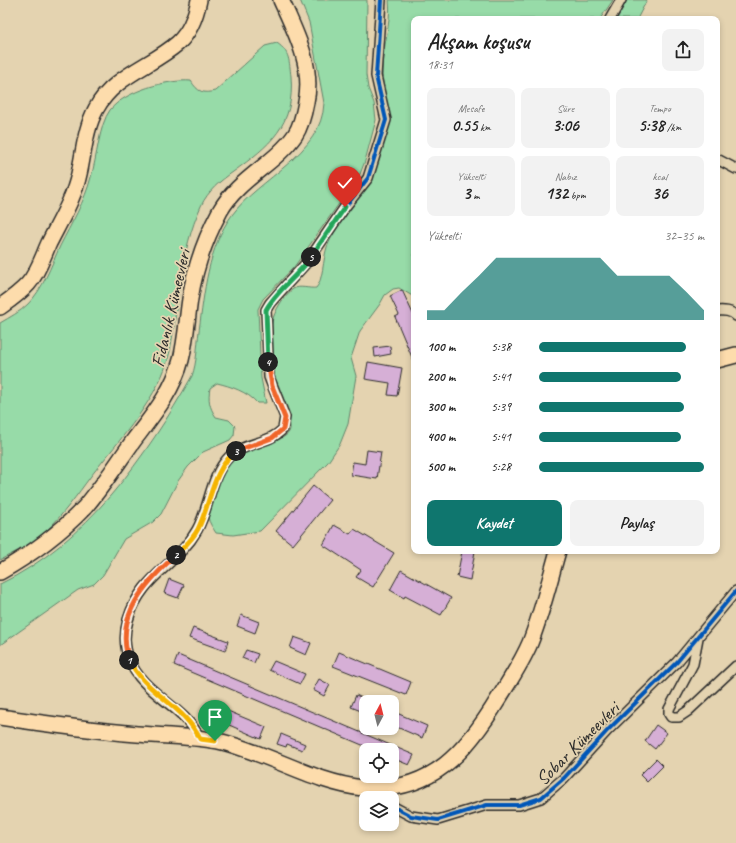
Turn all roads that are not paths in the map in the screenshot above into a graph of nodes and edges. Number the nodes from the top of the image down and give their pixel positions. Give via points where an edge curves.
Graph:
1 (199, 0) edge
2 (281, 0) edge
3 (381, 0) edge
4 (621, 0) edge
5 (612, 16) edge
6 (720, 161) edge
7 (736, 169) edge
8 (0, 307) edge
9 (720, 311) edge
10 (736, 316) edge
11 (736, 355) edge
12 (720, 359) edge
13 (557, 554) edge
14 (0, 572) edge
15 (736, 591) edge
16 (698, 638) junction
17 (736, 666) edge
18 (0, 717) edge
19 (200, 739) junction
20 (372, 791) edge
21 (387, 791) edge
22 (399, 809) edge

1 - 8 main road via 191,25 179,42 127,76 108,92 96,108 89,125 73,193 38,266 29,283
2 - 14 main road, Fidanlık Kümeevleri via 297,36 308,81 307,100 296,133 287,145 234,194 222,209 208,236 196,267 181,360 161,404 84,507 38,547
3 - 19 street via 376,76 386,120 368,178 308,261 266,310 269,377 285,418 283,429 272,438 248,446 230,457 216,478 198,529 185,546 156,574 140,594 130,614 124,643 129,660 140,678 191,722
4 - 5 street
6 - 7 street
9 - 10 street
11 - 12 main road
13 - 21 main road via 540,616 529,644 519,666 491,712 449,763 426,778
15 - 16 street, Sobar Kümeevleri
16 - 17 street, Sobar Kümeevleri via 693,664 669,709 671,717 679,717 688,711
16 - 22 street, Sobar Kümeevleri via 564,778 541,798 519,805 487,805 438,820 416,817
18 - 19 main road via 92,730
19 - 20 main road via 245,749 346,785

